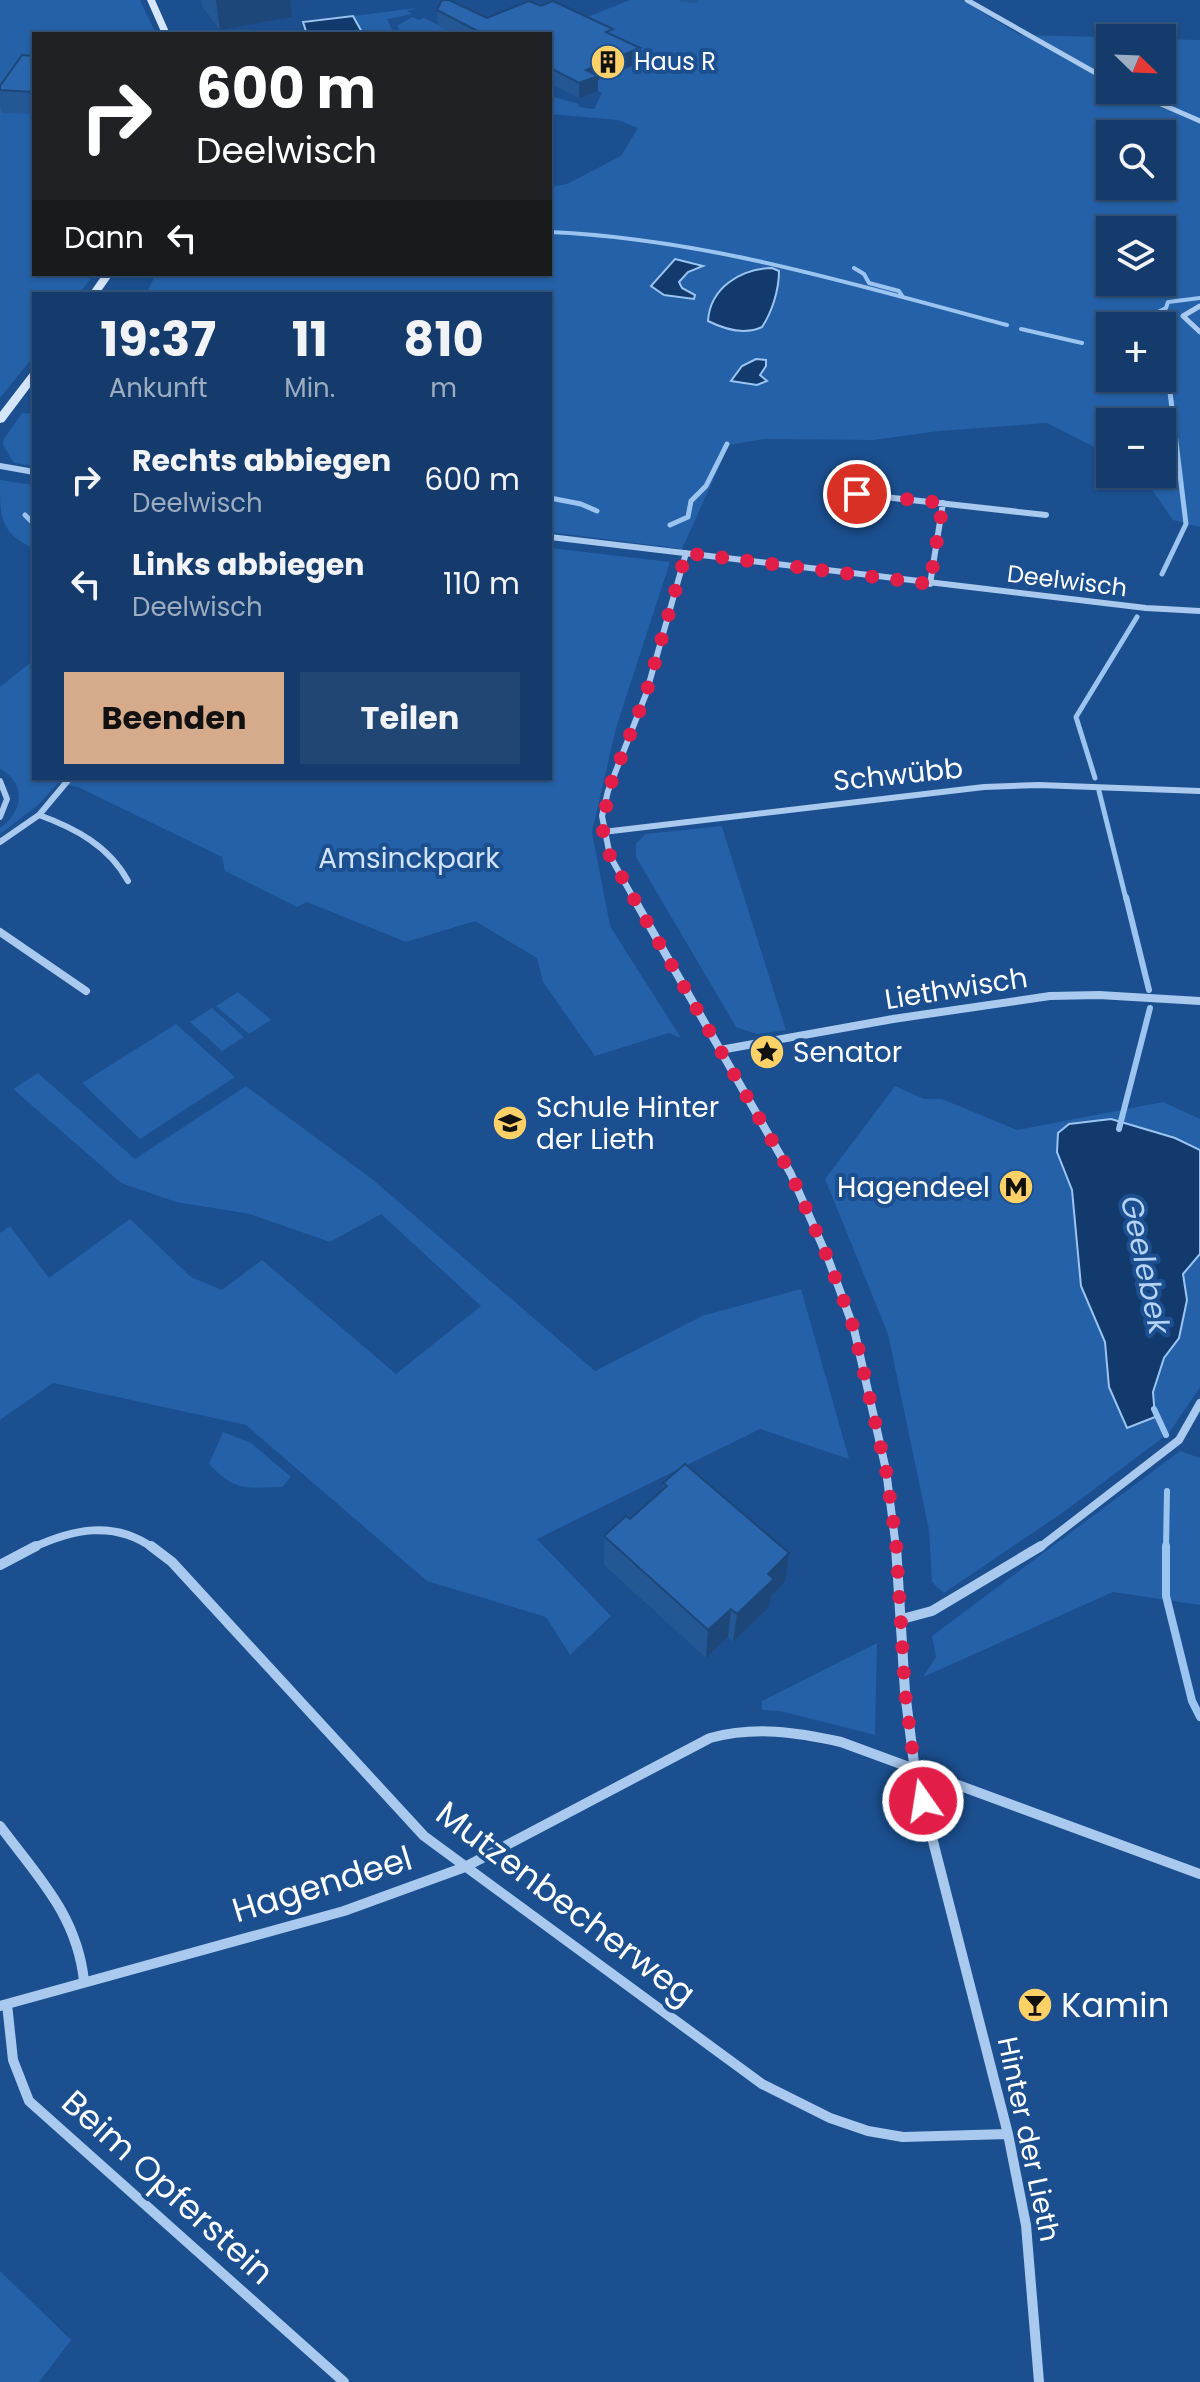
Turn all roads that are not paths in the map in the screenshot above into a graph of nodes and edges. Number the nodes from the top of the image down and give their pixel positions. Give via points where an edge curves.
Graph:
1 (151, 0) edge
2 (967, 0) edge
3 (165, 32) edge
4 (1096, 73) edge
5 (1161, 104) edge
6 (1200, 121) edge
7 (1200, 306) edge
8 (1200, 332) edge
9 (32, 378) edge
10 (0, 420) edge
11 (0, 466) edge
12 (32, 472) edge
13 (857, 494) dead end
14 (943, 503) junction
15 (1046, 515) dead end
16 (552, 537) edge
17 (686, 553) junction
18 (930, 584) junction
19 (1200, 611) edge
20 (68, 780) edge
21 (0, 781) edge
22 (1200, 791) edge
23 (39, 815) junction
24 (0, 817) edge
25 (603, 832) junction
26 (0, 842) edge
27 (128, 881) dead end
28 (0, 932) edge
29 (86, 991) dead end
30 (1200, 1001) edge
31 (720, 1050) junction
32 (1200, 1403) edge
33 (0, 1565) edge
34 (902, 1619) junction
35 (915, 1771) junction
36 (0, 1826) edge
37 (465, 1867) junction
38 (1200, 1874) edge
39 (84, 1981) junction
40 (3, 2005) edge
41 (1008, 2134) junction
42 (344, 2382) edge
43 (1039, 2382) edge

1 - 3 street
2 - 4 street
5 - 6 street
7 - 8 street via 1183,316
9 - 10 street
11 - 12 street
13 - 14 street
14 - 15 street
14 - 18 street
16 - 17 street, Deelwisch
17 - 18 street, Deelwisch
17 - 25 street, Hinter der Lieth via 646,694 608,791
18 - 19 street, Deelwisch
20 - 23 street
21 - 24 street via 7,799
22 - 25 street, Schwübb via 984,787
23 - 26 street
23 - 27 street via 72,829 107,854
25 - 31 street, Hinter der Lieth via 617,868
28 - 29 street
30 - 31 street, Liethwisch via 1050,996
31 - 34 street, Hinter der Lieth via 804,1200 854,1329 883,1451
32 - 34 street via 1179,1440 1030,1555 932,1611
33 - 37 street, Mutzenbecherweg via 84,1529 138,1537 172,1562 424,1836
34 - 35 street, Hinter der Lieth
35 - 37 street, Hagendeel via 841,1742 790,1731 734,1730
35 - 38 street, Hagendeel
35 - 41 street, Hinter der Lieth
36 - 39 street via 68,1919 81,1951
37 - 39 street, Hagendeel via 344,1911
37 - 41 street, Mutzenbecherweg via 793,2102 868,2131 903,2137
39 - 40 street, Hagendeel
40 - 42 street, Beim Opferstein via 13,2060 29,2101
41 - 43 street, Hinter der Lieth via 1026,2225

